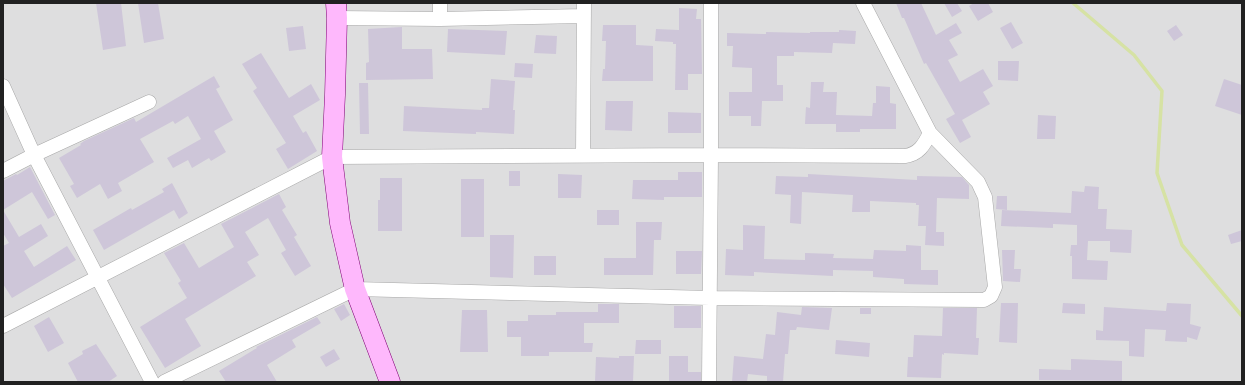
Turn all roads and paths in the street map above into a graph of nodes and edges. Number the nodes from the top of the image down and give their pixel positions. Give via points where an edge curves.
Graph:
1 (440, 3) edge
2 (710, 3) edge
3 (863, 3) edge
4 (584, 10) edge
5 (336, 11) edge
6 (440, 19) junction
7 (3, 86) edge
8 (148, 102) dead end
9 (930, 133) junction
10 (34, 155) junction
11 (711, 155) junction
12 (583, 156) junction
13 (332, 157) junction
14 (3, 171) edge
15 (97, 277) junction
16 (355, 289) junction
17 (710, 298) junction
18 (3, 326) edge
19 (152, 382) edge
20 (164, 382) edge
21 (390, 382) edge
22 (709, 382) edge

1 - 6 street
2 - 11 street
3 - 9 street
4 - 6 street
4 - 12 street
5 - 6 street
5 - 13 street
7 - 10 street
8 - 10 street
9 - 11 street via 920,150 905,156
9 - 17 street via 978,182 985,197 995,287 990,296 984,300
10 - 14 street
10 - 15 street
11 - 12 street
11 - 17 street
12 - 13 street
13 - 15 street
13 - 16 street via 340,223
15 - 18 street
15 - 19 street
16 - 17 street
16 - 20 street
16 - 21 street
17 - 22 street

